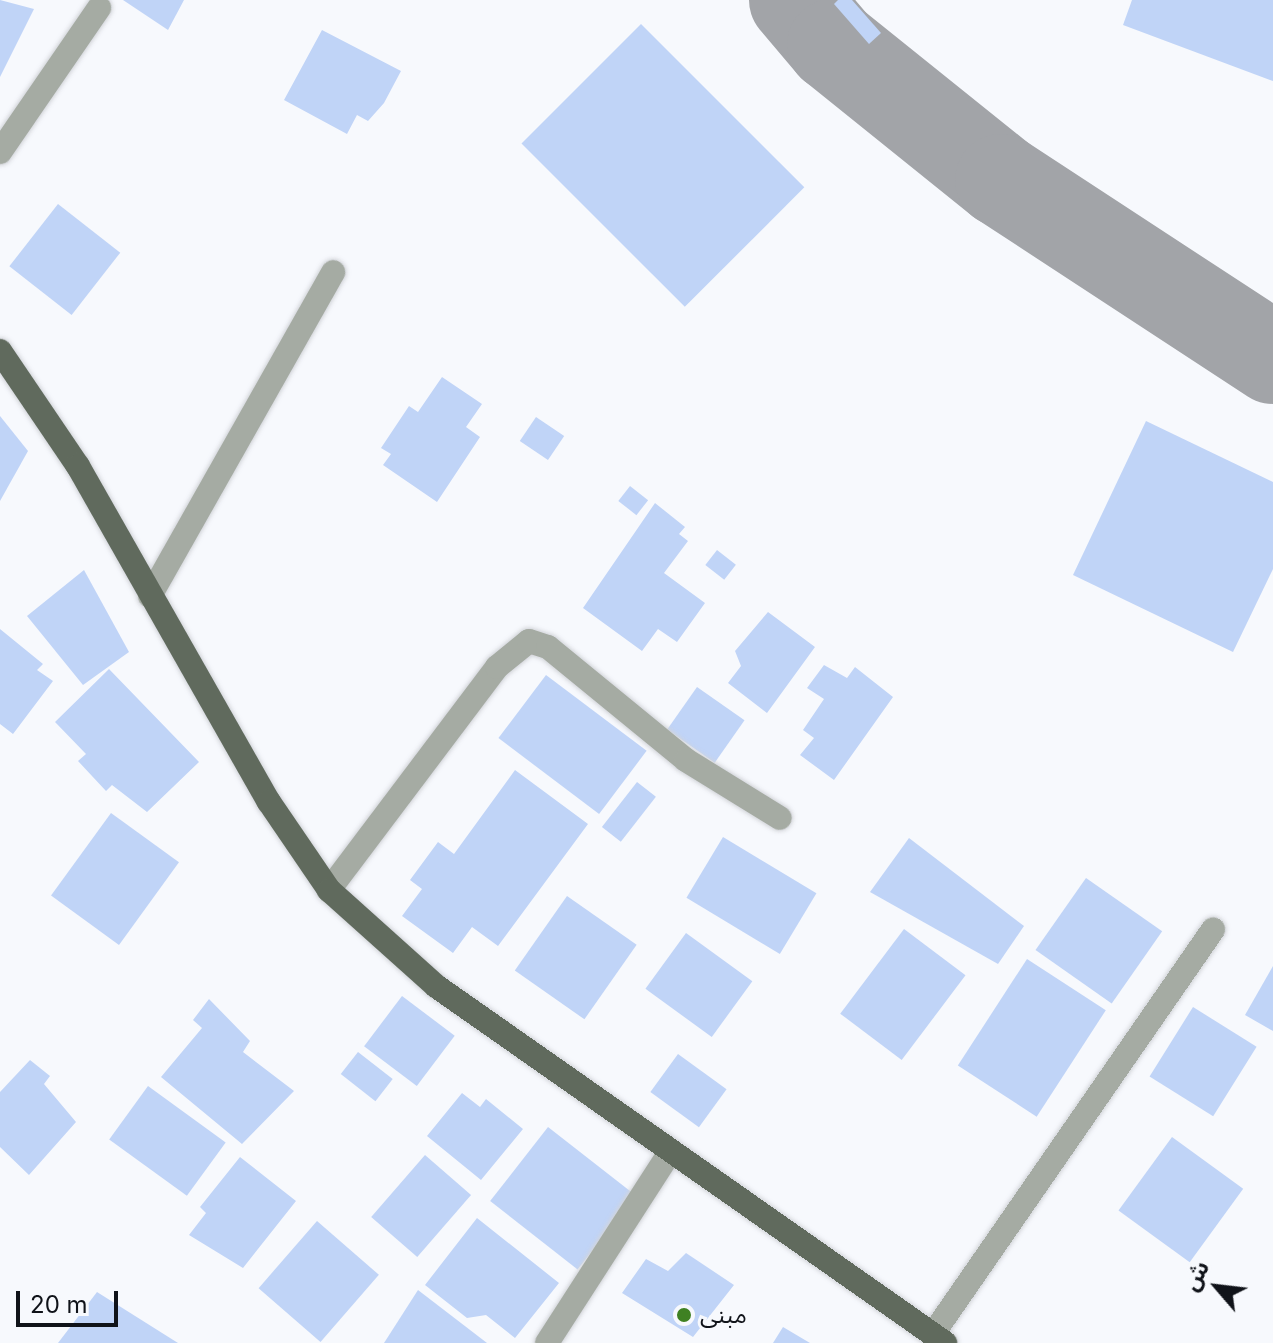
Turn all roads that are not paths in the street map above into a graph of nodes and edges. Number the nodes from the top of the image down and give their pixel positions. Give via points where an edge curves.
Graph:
1 (99, 8) dead end
2 (0, 152) edge
3 (333, 272) dead end
4 (0, 351) edge
5 (150, 596) junction
6 (780, 818) dead end
7 (329, 890) junction
8 (1213, 930) dead end
9 (668, 1155) junction
10 (939, 1339) edge
11 (547, 1343) edge

1 - 2 street
3 - 5 street
4 - 5 main road via 78,466
5 - 7 main road
6 - 7 street via 686,760 548,647 529,641 497,667
7 - 9 main road via 436,986
8 - 10 street
9 - 10 main road
9 - 11 street

